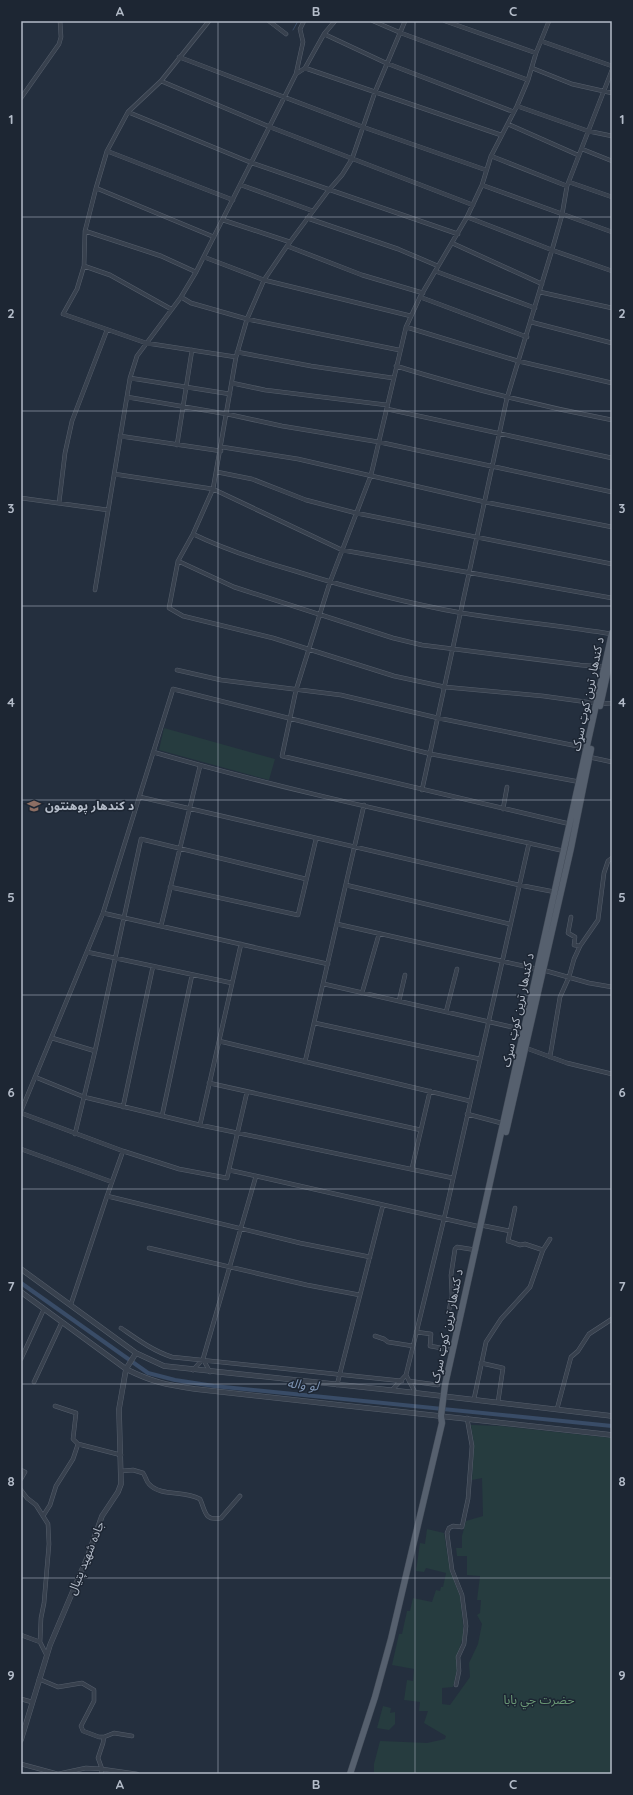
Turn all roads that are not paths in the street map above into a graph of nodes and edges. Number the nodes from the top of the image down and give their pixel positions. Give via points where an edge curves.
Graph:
1 (60, 21) edge
2 (209, 21) edge
3 (269, 21) edge
4 (304, 21) edge
5 (336, 21) edge
6 (373, 21) edge
7 (405, 21) edge
8 (444, 21) edge
9 (549, 21) edge
10 (401, 33) junction
11 (286, 34) dead end
12 (324, 34) junction
13 (541, 41) junction
14 (536, 53) junction
15 (179, 57) junction
16 (386, 63) junction
17 (612, 66) edge
18 (305, 68) junction
19 (532, 68) junction
20 (612, 70) edge
21 (296, 74) junction
22 (528, 80) junction
23 (161, 81) junction
24 (375, 92) junction
25 (605, 92) junction
26 (612, 93) edge
27 (285, 97) junction
28 (21, 98) edge
29 (517, 106) junction
30 (128, 112) junction
31 (514, 112) junction
32 (508, 124) junction
33 (270, 127) junction
34 (363, 127) junction
35 (588, 131) junction
36 (501, 135) junction
37 (612, 136) edge
38 (582, 149) junction
39 (108, 151) junction
40 (491, 156) junction
41 (578, 156) junction
42 (352, 159) junction
43 (612, 161) edge
44 (252, 163) junction
45 (486, 170) junction
46 (568, 184) junction
47 (241, 185) junction
48 (482, 185) junction
49 (96, 188) junction
50 (328, 191) junction
51 (612, 197) edge
52 (233, 200) junction
53 (473, 205) junction
54 (313, 211) junction
55 (562, 215) junction
56 (467, 217) junction
57 (308, 218) junction
58 (223, 220) junction
59 (85, 231) junction
60 (612, 232) edge
61 (458, 234) junction
62 (214, 237) junction
63 (290, 242) junction
64 (452, 243) junction
65 (286, 246) junction
66 (552, 250) junction
67 (204, 257) junction
68 (84, 266) junction
69 (438, 266) junction
70 (612, 270) edge
71 (435, 271) junction
72 (196, 272) junction
73 (264, 280) junction
74 (542, 284) junction
75 (540, 292) junction
76 (422, 295) junction
77 (181, 296) junction
78 (535, 308) junction
79 (612, 308) edge
80 (171, 309) junction
81 (411, 316) junction
82 (247, 319) junction
83 (531, 322) junction
84 (406, 327) junction
85 (107, 330) junction
86 (527, 337) junction
87 (146, 343) junction
88 (612, 343) edge
89 (192, 350) junction
90 (400, 350) junction
91 (237, 352) junction
92 (236, 357) junction
93 (518, 361) junction
94 (396, 366) junction
95 (130, 378) junction
96 (393, 378) junction
97 (232, 383) junction
98 (612, 384) edge
99 (187, 387) junction
100 (230, 394) junction
101 (127, 396) junction
102 (507, 398) junction
103 (183, 407) junction
104 (387, 407) junction
105 (227, 414) junction
106 (612, 420) edge
107 (501, 433) junction
108 (120, 436) junction
109 (379, 442) junction
110 (177, 445) junction
111 (221, 449) junction
112 (612, 458) edge
113 (492, 466) junction
114 (217, 472) junction
115 (114, 474) junction
116 (371, 475) junction
117 (213, 489) junction
118 (612, 492) edge
119 (21, 498) edge
120 (485, 502) junction
121 (59, 503) junction
122 (108, 510) junction
123 (356, 513) junction
124 (612, 527) edge
125 (193, 534) junction
126 (478, 538) junction
127 (342, 550) junction
128 (178, 561) junction
129 (612, 564) edge
130 (470, 573) junction
131 (330, 582) junction
132 (95, 590) dead end
133 (612, 598) edge
134 (461, 613) junction
135 (320, 614) junction
136 (612, 633) edge
137 (310, 649) junction
138 (454, 649) junction
139 (612, 652) edge
140 (608, 667) edge
141 (178, 670) dead end
142 (445, 687) junction
143 (296, 690) junction
144 (599, 703) junction
145 (612, 703) edge
146 (290, 717) junction
147 (438, 718) junction
148 (587, 748) junction
149 (153, 752) junction
150 (431, 754) junction
151 (589, 756) junction
152 (612, 762) edge
153 (200, 766) junction
154 (580, 782) junction
155 (507, 787) dead end
156 (422, 790) junction
157 (140, 797) junction
158 (364, 806) junction
159 (503, 809) junction
160 (188, 810) junction
161 (570, 824) junction
162 (316, 839) junction
163 (529, 843) junction
164 (569, 843) junction
165 (354, 847) junction
166 (180, 848) junction
167 (564, 851) junction
168 (612, 858) edge
169 (306, 878) junction
170 (346, 885) junction
171 (519, 885) junction
172 (170, 887) junction
173 (555, 892) junction
174 (102, 913) junction
175 (571, 917) dead end
176 (124, 918) junction
177 (337, 924) junction
178 (510, 924) junction
179 (161, 926) junction
180 (379, 934) junction
181 (241, 944) junction
182 (580, 946) junction
183 (87, 952) junction
184 (115, 958) junction
185 (502, 962) junction
186 (328, 964) junction
187 (154, 966) junction
188 (458, 969) dead end
189 (541, 970) junction
190 (192, 975) junction
191 (404, 975) dead end
192 (569, 977) junction
193 (232, 983) junction
194 (324, 984) junction
195 (612, 987) edge
196 (362, 993) junction
197 (399, 1001) junction
198 (446, 1012) junction
199 (488, 1022) junction
200 (315, 1023) junction
201 (525, 1030) junction
202 (52, 1038) junction
203 (219, 1041) junction
204 (526, 1048) junction
205 (95, 1051) junction
206 (550, 1057) junction
207 (480, 1060) junction
208 (305, 1062) junction
209 (612, 1074) edge
210 (35, 1077) junction
211 (209, 1083) junction
212 (430, 1091) junction
213 (247, 1092) junction
214 (84, 1097) junction
215 (470, 1100) junction
216 (124, 1107) junction
217 (21, 1112) edge
218 (467, 1114) junction
219 (162, 1116) junction
220 (506, 1124) junction
221 (200, 1125) junction
222 (421, 1130) junction
223 (238, 1133) junction
224 (75, 1134) junction
225 (21, 1149) edge
226 (124, 1151) junction
227 (412, 1168) junction
228 (229, 1170) junction
229 (256, 1176) junction
230 (453, 1178) junction
231 (112, 1182) junction
232 (107, 1196) junction
233 (383, 1206) junction
234 (515, 1208) dead end
235 (444, 1219) junction
236 (483, 1226) junction
237 (242, 1228) junction
238 (510, 1231) junction
239 (550, 1239) dead end
240 (149, 1248) dead end
241 (476, 1250) junction
242 (543, 1250) junction
243 (370, 1257) junction
244 (230, 1268) junction
245 (21, 1269) edge
246 (21, 1292) edge
247 (360, 1295) junction
248 (70, 1304) junction
249 (44, 1309) junction
250 (449, 1310) dead end
251 (612, 1319) edge
252 (62, 1322) junction
253 (121, 1328) dead end
254 (416, 1332) junction
255 (375, 1336) dead end
256 (413, 1346) junction
257 (453, 1350) junction
258 (135, 1355) junction
259 (21, 1359) edge
260 (203, 1359) junction
261 (481, 1363) junction
262 (127, 1367) junction
263 (193, 1370) junction
264 (210, 1372) junction
265 (340, 1374) junction
266 (406, 1374) junction
267 (402, 1381) junction
268 (408, 1381) junction
269 (34, 1382) dead end
270 (337, 1385) junction
271 (438, 1385) dead end
272 (392, 1390) junction
273 (415, 1392) junction
274 (443, 1396) junction
275 (474, 1399) junction
276 (498, 1402) junction
277 (55, 1406) dead end
278 (557, 1409) junction
279 (441, 1414) junction
280 (612, 1416) edge
281 (467, 1418) junction
282 (612, 1435) edge
283 (78, 1444) junction
284 (121, 1455) junction
285 (21, 1470) edge
286 (122, 1471) junction
287 (21, 1478) edge
288 (21, 1490) edge
289 (240, 1496) dead end
290 (43, 1516) junction
291 (21, 1635) edge
292 (40, 1642) junction
293 (46, 1654) junction
294 (39, 1679) junction
295 (456, 1685) dead end
296 (374, 1695) junction
297 (21, 1699) edge
298 (32, 1702) junction
299 (132, 1736) dead end
300 (104, 1737) junction
301 (21, 1740) edge
302 (21, 1764) edge
303 (102, 1768) junction
304 (101, 1774) edge
305 (136, 1774) edge
306 (346, 1774) edge
307 (350, 1774) edge

1 - 28 street via 59,44
2 - 15 street
3 - 11 street
4 - 21 street via 300,29 303,42
5 - 12 street
6 - 10 street
7 - 10 street
8 - 14 street
9 - 13 street
10 - 16 street
10 - 22 street
12 - 16 street
12 - 18 street
13 - 14 street
13 - 17 street
14 - 19 street
15 - 23 street
15 - 27 street
16 - 24 street
16 - 31 street
18 - 21 street
18 - 24 street
19 - 22 street
19 - 25 street via 572,84
20 - 25 street
21 - 27 street
22 - 29 street
23 - 30 street
23 - 33 street
24 - 34 street
24 - 36 street
25 - 26 street
25 - 35 street
27 - 33 street
27 - 34 street
29 - 31 street
29 - 35 street
30 - 39 street
30 - 44 street
31 - 32 street
32 - 36 street
32 - 41 street
33 - 42 street
33 - 44 street
34 - 42 street
34 - 45 street
35 - 37 street
35 - 38 street
36 - 40 street
38 - 41 street
38 - 43 street
39 - 49 street
39 - 52 street
40 - 45 street
40 - 46 street
41 - 46 street
42 - 50 street
42 - 53 street
44 - 47 street
44 - 50 street
45 - 48 street
46 - 51 street
46 - 55 street
47 - 52 street
47 - 54 street
48 - 53 street
48 - 55 street
49 - 59 street
49 - 62 street
50 - 54 street
50 - 61 street
52 - 58 street
53 - 56 street
54 - 57 street
55 - 60 street
55 - 66 street
56 - 61 street
56 - 66 street
57 - 63 street
57 - 69 street
58 - 62 street
58 - 63 street
59 - 68 street
59 - 72 street via 161,256
61 - 64 street
62 - 67 street
63 - 65 street
64 - 69 street
64 - 74 street
65 - 73 street
65 - 76 street
66 - 70 street
66 - 74 street
67 - 72 street
67 - 73 street
68 - 80 street via 110,275
68 - 85 street via 63,314
69 - 71 street
71 - 76 street
71 - 78 street
72 - 77 street
73 - 81 street
73 - 82 street
74 - 75 street
75 - 78 street
75 - 79 street
76 - 81 street
76 - 86 street
77 - 80 street
77 - 82 street via 192,303
78 - 83 street
80 - 87 street
81 - 84 street
82 - 90 street
82 - 91 street
83 - 86 street
83 - 88 street
84 - 90 street
84 - 93 street
85 - 87 street
85 - 121 street via 72,420
86 - 93 street
87 - 89 street
87 - 95 street via 137,356
89 - 92 street
89 - 99 street
90 - 94 street
91 - 92 street
91 - 96 street
92 - 97 street
93 - 98 street
93 - 102 street
94 - 96 street
94 - 102 street
95 - 99 street
95 - 101 street
96 - 104 street
97 - 100 street
97 - 104 street
99 - 100 street
99 - 103 street
100 - 105 street
101 - 103 street
101 - 108 street
102 - 106 street
102 - 107 street
103 - 105 street
103 - 110 street
104 - 107 street
104 - 109 street
105 - 109 street
105 - 111 street
107 - 112 street
107 - 113 street
108 - 110 street
108 - 115 street
109 - 113 street
109 - 116 street
110 - 111 street
111 - 114 street
111 - 116 street via 276,455
113 - 118 street
113 - 120 street
114 - 117 street
114 - 123 street via 252,479 306,500
115 - 117 street
115 - 122 street
116 - 120 street
116 - 123 street
117 - 125 street
117 - 127 street
119 - 121 street
120 - 124 street
120 - 126 street
121 - 122 street
122 - 132 street
123 - 126 street
123 - 127 street
125 - 128 street
125 - 131 street via 240,555
126 - 129 street
126 - 130 street
127 - 130 street
127 - 131 street
128 - 135 street via 234,587
128 - 137 street via 169,608 183,616
130 - 133 street
130 - 134 street
131 - 134 street
131 - 135 street
134 - 136 street
134 - 138 street
135 - 137 street
135 - 138 street via 393,638
136 - 140 main road, د کندهار ترين کوټ سړک
137 - 142 street via 394,676
137 - 143 street
138 - 140 street via 580,666
138 - 142 street
139 - 140 main road, د کندهار ترين کوټ سړک
140 - 144 main road, د کندهار ترين کوټ سړک
141 - 143 street via 221,680
142 - 144 street
142 - 147 street
143 - 146 street
143 - 147 street via 341,695
144 - 145 street
144 - 148 main road, د کندهار ترين کوټ سړک
144 - 151 main road, د کندهار ترين کوټ سړک
146 - 149 street via 173,689
146 - 150 street
146 - 156 street via 282,756
147 - 148 street
147 - 150 street
148 - 154 main road, د کندهار ترين کوټ سړک
149 - 153 street
149 - 157 street
150 - 154 street
150 - 156 street
151 - 152 street
151 - 164 main road, د کندهار ترين کوټ سړک
153 - 158 street
153 - 160 street
154 - 161 main road, د کندهار ترين کوټ سړک
155 - 159 street
156 - 159 street
157 - 160 street
157 - 174 street
158 - 163 street
158 - 165 street
159 - 161 street
160 - 162 street
160 - 166 street
161 - 164 main road, د کندهار ترين کوټ سړک
162 - 165 street
162 - 169 street
163 - 167 street
163 - 171 street
164 - 167 main road, د کندهار ترين کوټ سړک
164 - 189 main road, د کندهار ترين کوټ سړک
165 - 170 street
165 - 171 street
166 - 169 street
166 - 172 street
166 - 176 street via 142,840
167 - 173 main road, د کندهار ترين کوټ سړک
168 - 182 street via 604,873 598,920
169 - 172 street via 298,915
170 - 177 street
170 - 178 street
171 - 173 street
171 - 178 street
172 - 179 street
173 - 189 main road, د کندهار ترين کوټ سړک
174 - 176 street
174 - 183 street
175 - 182 street via 568,933 575,937 574,945
176 - 179 street
176 - 184 street
177 - 180 street
177 - 186 street
178 - 185 street
179 - 181 street
180 - 185 street
180 - 196 street
181 - 186 street
181 - 193 street
182 - 192 street
183 - 184 street
183 - 202 street
184 - 187 street
184 - 205 street
185 - 189 street
185 - 199 street
186 - 194 street
187 - 190 street
187 - 216 street
188 - 198 street
189 - 192 street
189 - 201 main road, د کندهار ترين کوټ سړک
189 - 204 main road, د کندهار ترين کوټ سړک
190 - 193 street
190 - 219 street
191 - 197 street
192 - 195 street
192 - 206 street via 560,997
193 - 203 street
194 - 196 street
194 - 200 street
196 - 197 street
197 - 198 street
198 - 199 street
199 - 201 street
199 - 207 street
200 - 207 street
200 - 208 street
201 - 220 main road, د کندهار ترين کوټ سړک
202 - 205 street
202 - 210 street
203 - 208 street
203 - 211 street
204 - 206 street
204 - 220 main road, د کندهار ترين کوټ سړک
205 - 214 street
206 - 209 street
207 - 215 street
208 - 212 street
210 - 214 street
210 - 217 street
211 - 213 street
211 - 221 street
212 - 215 street
212 - 222 street
213 - 222 street
213 - 223 street
214 - 216 street
214 - 224 street
215 - 218 street
216 - 219 street
217 - 224 street
218 - 220 street
218 - 230 street
219 - 221 street
220 - 236 main road, د کندهار ترين کوټ سړک
221 - 223 street
222 - 227 street
223 - 227 street
223 - 228 street
224 - 226 street
225 - 231 street
226 - 228 street via 202,1174 227,1178
226 - 231 street
227 - 230 street
228 - 229 street
229 - 233 street
229 - 237 street
230 - 235 street
231 - 232 street
232 - 237 street
232 - 248 street
233 - 235 street
233 - 243 street
234 - 238 street
235 - 236 street
235 - 254 street
236 - 238 street
236 - 241 main road, د کندهار ترين کوټ سړک
236 - 274 main road, د کندهار ترين کوټ سړک via 448,1386
237 - 243 street
237 - 244 street
238 - 242 street via 509,1242
239 - 242 street
240 - 244 street
241 - 250 street via 457,1247 455,1249
241 - 257 main road, د کندهار ترين کوټ سړک
242 - 261 street via 530,1287 501,1319 486,1342
243 - 247 street
244 - 247 street
244 - 260 street
245 - 248 street
246 - 249 street
247 - 265 street
248 - 258 street
249 - 252 street
249 - 259 street
251 - 278 street via 589,1334 571,1357
252 - 262 street
252 - 269 street
253 - 260 street via 163,1354
254 - 256 street
254 - 257 street via 431,1334 430,1346
255 - 256 street via 388,1342
256 - 266 street
257 - 274 main road, د کندهار ترين کوټ سړک
258 - 262 street, جاده شهید پتیال
258 - 263 street via 164,1366
260 - 263 street
260 - 264 street
260 - 265 street
261 - 275 street
261 - 276 street via 503,1368
262 - 279 street via 161,1384
262 - 284 street, جاده شهید پتیال via 119,1409
263 - 264 street
264 - 270 street
265 - 267 street
265 - 270 street
266 - 267 street
266 - 268 street
267 - 272 street
268 - 271 street
268 - 273 street
270 - 272 street
272 - 273 street
273 - 274 street
274 - 275 street
274 - 279 main road
275 - 276 street
276 - 278 street
277 - 283 street via 76,1414 73,1439
278 - 280 street
279 - 281 street
279 - 296 main road via 442,1424 420,1508 393,1632
281 - 282 street
281 - 295 street via 472,1446 468,1499 462,1527 453,1526 448,1528 447,1533 452,1570 462,1595 466,1626 464,1644 458,1657
283 - 284 street
283 - 290 street via 73,1459 56,1486 50,1505
284 - 286 street, جاده شهید پتیال
285 - 287 street via 25,1472
286 - 289 street via 143,1473 149,1484 158,1491 184,1493 200,1499 209,1518 221,1518
286 - 293 street, جاده شهید پتیال via 118,1492 102,1516
288 - 290 street
290 - 292 street via 48,1524 49,1544
291 - 292 street
292 - 293 street
293 - 294 street, جاده شهید پتیال
294 - 298 street, جاده شهید پتیال
294 - 300 street via 58,1687 82,1683 90,1686 95,1695 94,1701 80,1726 86,1732
296 - 306 main road
296 - 307 main road
297 - 298 street
298 - 301 street, جاده شهید پتیال
299 - 300 street via 114,1733
300 - 303 street via 98,1758
302 - 303 street via 58,1774 86,1768
303 - 304 street
303 - 305 street

